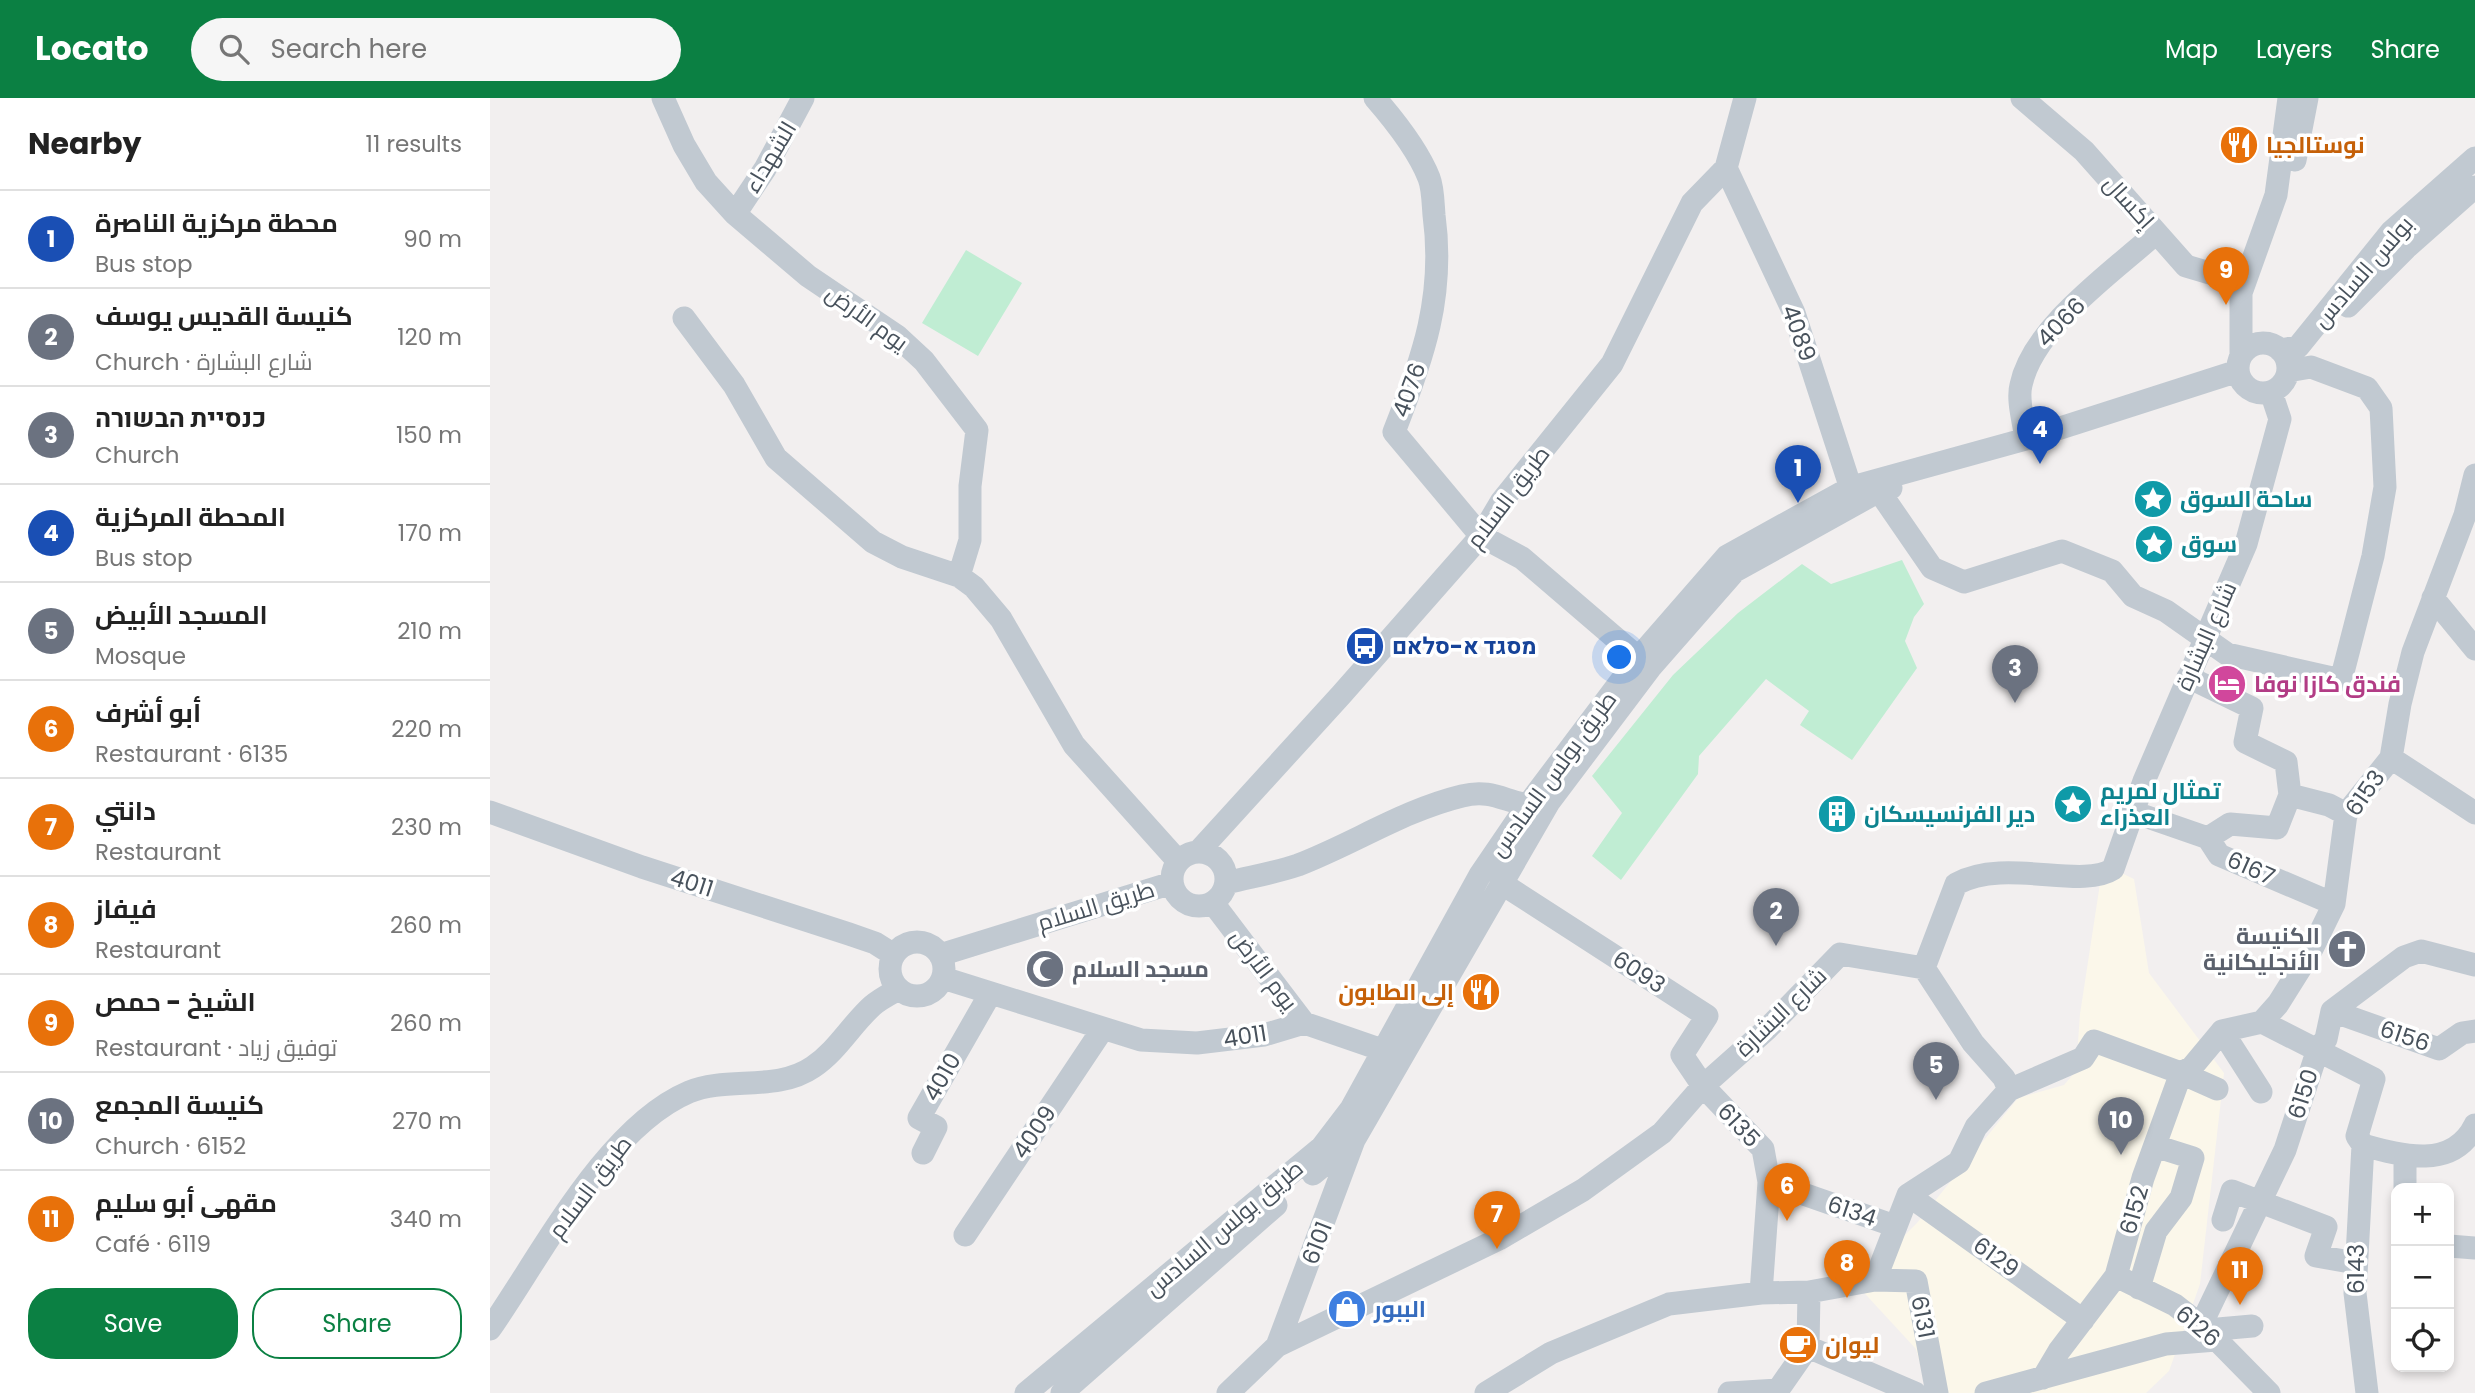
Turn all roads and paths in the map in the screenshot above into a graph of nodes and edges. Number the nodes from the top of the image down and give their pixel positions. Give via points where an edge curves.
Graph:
1 (663, 98) edge
2 (803, 98) edge
3 (1375, 98) edge
4 (1745, 98) edge
5 (2022, 98) edge
6 (2289, 98) edge
7 (2306, 98) edge
8 (2475, 158) edge
9 (1726, 168) junction
10 (2475, 187) edge
11 (735, 214) junction
12 (2156, 233) junction
13 (2248, 272) junction
14 (684, 318) dead end
15 (2262, 362) junction
16 (2271, 392) junction
17 (2026, 439) junction
18 (2475, 475) edge
19 (1879, 491) junction
20 (1854, 496) junction
21 (1481, 536) junction
22 (959, 576) junction
23 (2433, 598) junction
24 (2207, 639) junction
25 (2475, 649) edge
26 (1645, 663) junction
27 (2188, 677) junction
28 (2390, 758) junction
29 (2290, 795) junction
30 (1538, 804) junction
31 (490, 812) edge
32 (2133, 813) junction
33 (2475, 813) edge
34 (2346, 814) junction
35 (2208, 838) junction
36 (1183, 865) junction
37 (1226, 883) junction
38 (1501, 883) junction
39 (1213, 903) junction
40 (2334, 904) junction
41 (894, 955) junction
42 (940, 955) junction
43 (2475, 965) edge
44 (1924, 968) junction
45 (943, 978) junction
46 (899, 989) junction
47 (990, 994) junction
48 (2332, 1011) junction
49 (2262, 1022) junction
50 (1304, 1023) junction
51 (1102, 1030) junction
52 (2222, 1031) junction
53 (2475, 1031) edge
54 (2318, 1049) junction
55 (1391, 1053) junction
56 (2181, 1073) junction
57 (1703, 1086) junction
58 (2217, 1089) dead end
59 (2010, 1090) junction
60 (2261, 1092) dead end
61 (2475, 1125) edge
62 (1354, 1140) junction
63 (2363, 1145) junction
64 (2155, 1146) junction
65 (923, 1153) dead end
66 (2405, 1156) junction
67 (1769, 1182) junction
68 (2405, 1183) edge
69 (1908, 1195) junction
70 (2263, 1200) junction
71 (2358, 1204) junction
72 (2223, 1220) dead end
73 (1895, 1226) junction
74 (2326, 1227) junction
75 (965, 1235) dead end
76 (2454, 1246) edge
77 (2475, 1248) edge
78 (2356, 1263) junction
79 (2116, 1276) junction
80 (1875, 1280) junction
81 (2139, 1288) junction
82 (1809, 1292) junction
83 (1761, 1293) junction
84 (2083, 1320) junction
85 (2252, 1326) dead end
86 (490, 1329) edge
87 (2208, 1332) junction
88 (1277, 1346) junction
89 (1808, 1347) junction
90 (2045, 1386) edge
91 (1778, 1391) edge
92 (1026, 1393) edge
93 (1062, 1393) edge
94 (1228, 1393) edge
95 (1486, 1393) edge
96 (1728, 1393) edge
97 (1915, 1393) edge
98 (1937, 1393) edge
99 (1986, 1393) edge
100 (2061, 1393) edge
101 (2269, 1393) edge
102 (2367, 1393) edge

1 - 11 street, يوم الأرض via 706,182
2 - 11 street, الشهداء
3 - 21 street, 4076 via 1430,179 1437,237 1438,284 1430,334 1394,432
4 - 9 street, طريق السلام
5 - 12 street, إكسال via 2084,151
6 - 13 street via 2276,195
7 - 15 street via 2288,199 2252,295 2249,332
8 - 15 street, بولس السادس via 2391,232 2298,347
9 - 20 street, 4089 via 1794,313
9 - 21 street, طريق السلام via 1692,203 1612,364 1501,502
10 - 15 street, بولس السادس via 2406,248 2304,351
11 - 22 street, يوم الأرض via 808,276 897,335 924,361 977,429 970,540
12 - 13 street, إكسال via 2186,265 2213,274
12 - 17 street, 4066 via 2052,327 2033,352 2020,387
13 - 15 street via 2241,293
14 - 22 street via 734,385 776,458 873,542
15 - 16 street via 2282,384
15 - 16 street via 2255,392
15 - 17 street, طريق بولس السادس
15 - 19 street, طريق بولس السادس via 2224,384 2024,455
15 - 24 street via 2311,367 2367,388 2381,408 2385,487 2373,556 2341,680 2227,654
16 - 24 street, شارع البشارة via 2280,419 2246,544
17 - 20 street, طريق بولس السادس
18 - 23 street, 6153
19 - 20 street, طريق بولس السادس
19 - 24 street via 1932,568 1964,582 2062,551 2112,571 2133,596
20 - 26 street, طريق بولس السادس via 1727,556
21 - 26 street, 4076 via 1522,558
21 - 36 street, طريق السلام
22 - 36 street via 1000,619 1074,745
23 - 25 street
23 - 28 street, 6153 via 2399,704
24 - 27 street, شارع البشارة
26 - 30 street, طريق بولس السادس
27 - 29 street via 2252,708 2245,741 2286,762
27 - 32 street, شارع البشارة
28 - 33 street
28 - 34 street, 6153
29 - 34 street
29 - 35 street via 2277,828 2230,824
30 - 37 street via 1490,792 1462,796 1297,865
30 - 38 street, طريق بولس السادس
30 - 55 street, طريق بولس السادس via 1480,875
31 - 41 street, 4011 via 875,943
32 - 35 street, 6167
32 - 44 street, شارع البشارة via 2113,869 2101,877 2020,871 1972,875 1956,884
34 - 40 street, 6153
35 - 40 street, 6167 via 2219,855
36 - 37 street via 1215,858 1222,865
36 - 39 street via 1174,892 1184,902
36 - 42 street, طريق السلام
37 - 39 street
38 - 55 street, طريق بولس السادس
38 - 57 street, 6093 via 1707,1016 1682,1055
39 - 50 street, يوم الأرض
40 - 49 street, 6153 via 2311,953
41 - 42 street via 917,942
41 - 46 street via 890,973
42 - 45 street
43 - 48 street via 2421,951 2404,957
44 - 57 street, شارع البشارة via 1840,954
44 - 59 street
45 - 46 street via 924,995
45 - 47 street, 4011
46 - 86 street, طريق السلام via 873,1005 811,1069 782,1079 692,1090 663,1104 638,1124 591,1178
47 - 51 street, 4011
47 - 65 street, 4010 via 919,1118 936,1127
48 - 53 street, 6156 via 2438,1049 2462,1033
48 - 54 street, 6150 via 2326,1039
49 - 52 street
49 - 54 street
50 - 51 street, 4011 via 1264,1035 1197,1043 1141,1040
50 - 55 street, يوم الأرض
51 - 75 street, 4009
52 - 56 street via 2192,1067
52 - 60 street
54 - 63 street, 6143 via 2374,1079 2357,1136
54 - 70 street, 6150 via 2285,1150
55 - 62 street, طريق بولس السادس
55 - 92 street, طريق بولس السادس via 1322,1147
56 - 58 street
56 - 59 street via 2094,1041 2083,1058
56 - 64 street, 6152
57 - 67 street, 6135 via 1763,1149
57 - 88 street, شارع البشارة via 1662,1133 1583,1191 1499,1239
59 - 69 street via 1976,1127 1959,1162
61 - 66 street via 2467,1141 2449,1150
62 - 88 street, 6101
62 - 93 street, طريق بولس السادس
63 - 66 street
63 - 71 street, 6143
64 - 79 street, 6152
64 - 81 street via 2193,1158 2181,1198 2156,1231
66 - 68 street
67 - 73 street, 6134
67 - 83 street, 6135
69 - 73 street
69 - 84 street, 6129
70 - 72 street via 2232,1191
70 - 74 street
70 - 87 street, 6150
71 - 74 street
71 - 78 street, 6143
73 - 80 street
74 - 78 street via 2316,1256
76 - 77 street
78 - 102 street, 6143 via 2355,1293
79 - 81 street, 6126
79 - 84 street, 6152
80 - 82 street
80 - 98 street, 6131 via 1916,1281
81 - 87 street, 6126 via 2175,1305
82 - 83 street
82 - 89 street
83 - 95 street via 1669,1304 1551,1353
84 - 90 street, 6152
85 - 87 street
87 - 90 street
87 - 101 street, 6126
88 - 94 street, شارع البشارة
89 - 91 street
89 - 97 street
90 - 99 street
90 - 100 street
91 - 96 street

